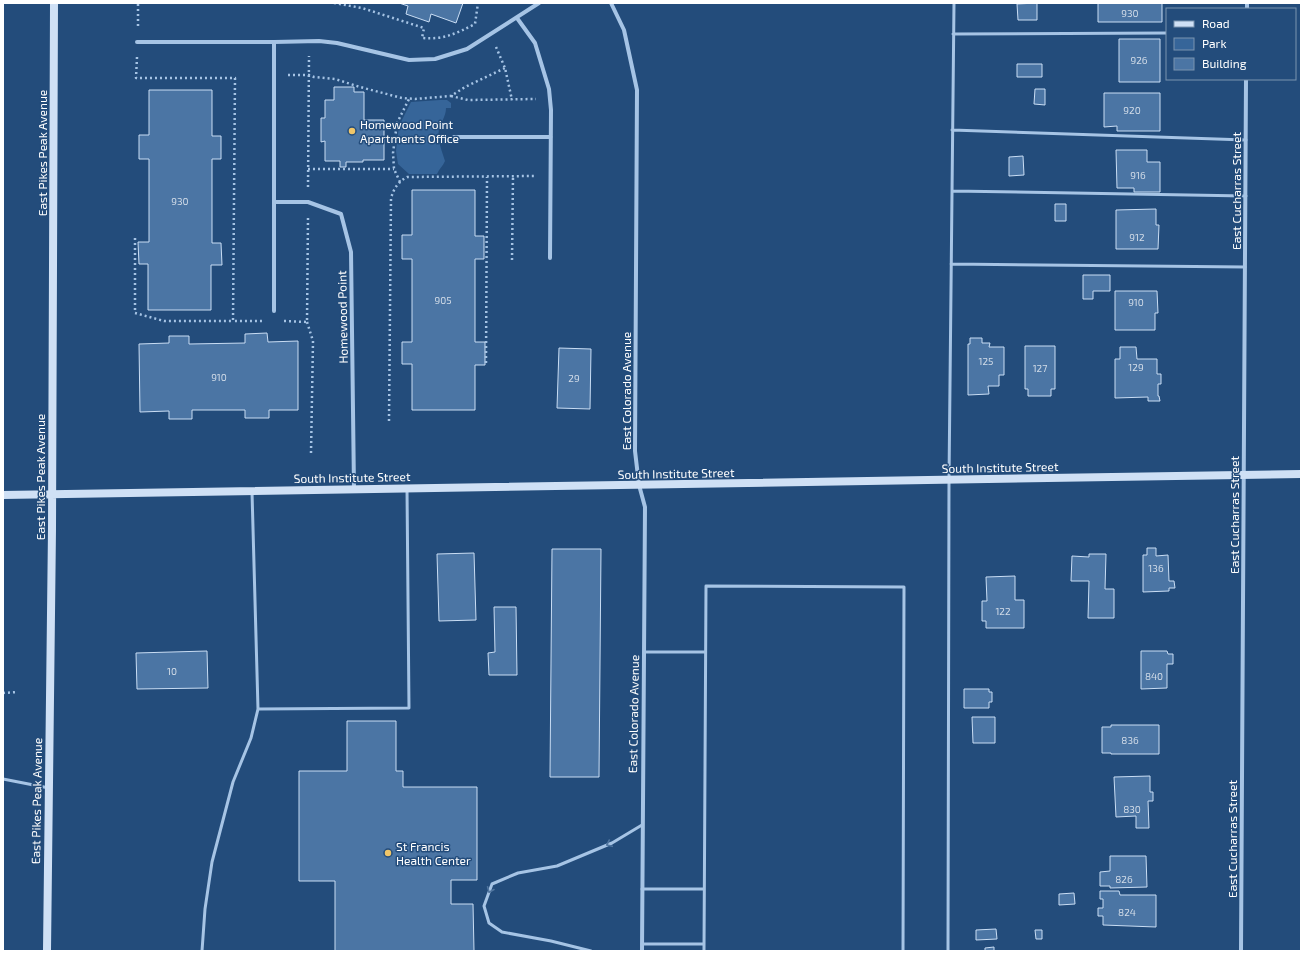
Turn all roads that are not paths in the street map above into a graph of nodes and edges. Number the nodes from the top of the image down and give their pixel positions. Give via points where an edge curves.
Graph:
1 (54, 3) edge
2 (539, 3) edge
3 (611, 3) edge
4 (954, 3) edge
5 (517, 18) junction
6 (1166, 33) edge
7 (953, 34) junction
8 (137, 42) road end
9 (274, 42) junction
10 (1246, 80) edge
11 (952, 130) junction
12 (454, 137) dead end
13 (551, 137) junction
14 (1246, 140) junction
15 (952, 191) junction
16 (1246, 196) junction
17 (274, 202) junction
18 (550, 258) dead end
19 (951, 264) junction
20 (1245, 267) junction
21 (274, 310) dead end
22 (1301, 474) edge
23 (1244, 475) junction
24 (949, 480) junction
25 (640, 485) junction
26 (407, 488) junction
27 (354, 489) junction
28 (252, 491) junction
29 (3, 495) edge
30 (52, 495) junction
31 (644, 652) junction
32 (705, 652) junction
33 (258, 709) junction
34 (3, 779) edge
35 (48, 788) junction
36 (642, 825) junction
37 (642, 889) junction
38 (704, 889) junction
39 (642, 944) junction
40 (704, 944) junction
41 (47, 951) edge
42 (202, 951) edge
43 (591, 951) edge
44 (642, 951) edge
45 (704, 951) edge
46 (903, 951) edge
47 (948, 951) edge
48 (1241, 951) edge

1 - 30 street, East Pikes Peak Avenue
2 - 5 street
3 - 25 street, East Colorado Avenue via 624,30 637,90 635,451
4 - 7 lane
5 - 9 street via 467,49 435,60 409,60 337,43
5 - 13 street via 535,43 549,88
6 - 7 lane
7 - 11 lane
8 - 9 street
9 - 17 street
10 - 14 street, East Cucharras Street
11 - 14 lane
11 - 15 lane
12 - 13 street
13 - 18 street
14 - 16 street, East Cucharras Street
15 - 16 lane
15 - 19 lane
16 - 20 street, East Cucharras Street
17 - 21 street
17 - 27 street, Homewood Point via 308,202 341,214 351,252
19 - 20 lane
19 - 24 lane
20 - 23 street, East Cucharras Street
22 - 23 street, South Institute Street
23 - 24 street, South Institute Street
23 - 48 street, East Cucharras Street
24 - 25 street, South Institute Street
24 - 47 lane
25 - 26 street, South Institute Street
25 - 31 street, East Colorado Avenue via 645,507
26 - 27 street, South Institute Street
26 - 33 lane via 410,708
27 - 28 street, South Institute Street
28 - 30 street, South Institute Street
28 - 33 lane
29 - 30 street, South Institute Street
30 - 35 street, East Pikes Peak Avenue
31 - 32 lane
31 - 36 street, East Colorado Avenue
32 - 38 lane
32 - 46 lane via 706,586 904,587
33 - 42 lane via 251,738 233,782 212,862
34 - 35 lane
35 - 41 street, East Pikes Peak Avenue
36 - 37 street, East Colorado Avenue
36 -> 43 lane via 612,843 557,866 518,873 492,884 484,906 489,923 502,932
37 - 38 lane
37 - 39 street, East Colorado Avenue
38 - 40 lane
39 - 40 lane
39 - 44 street, East Colorado Avenue
40 - 45 lane

